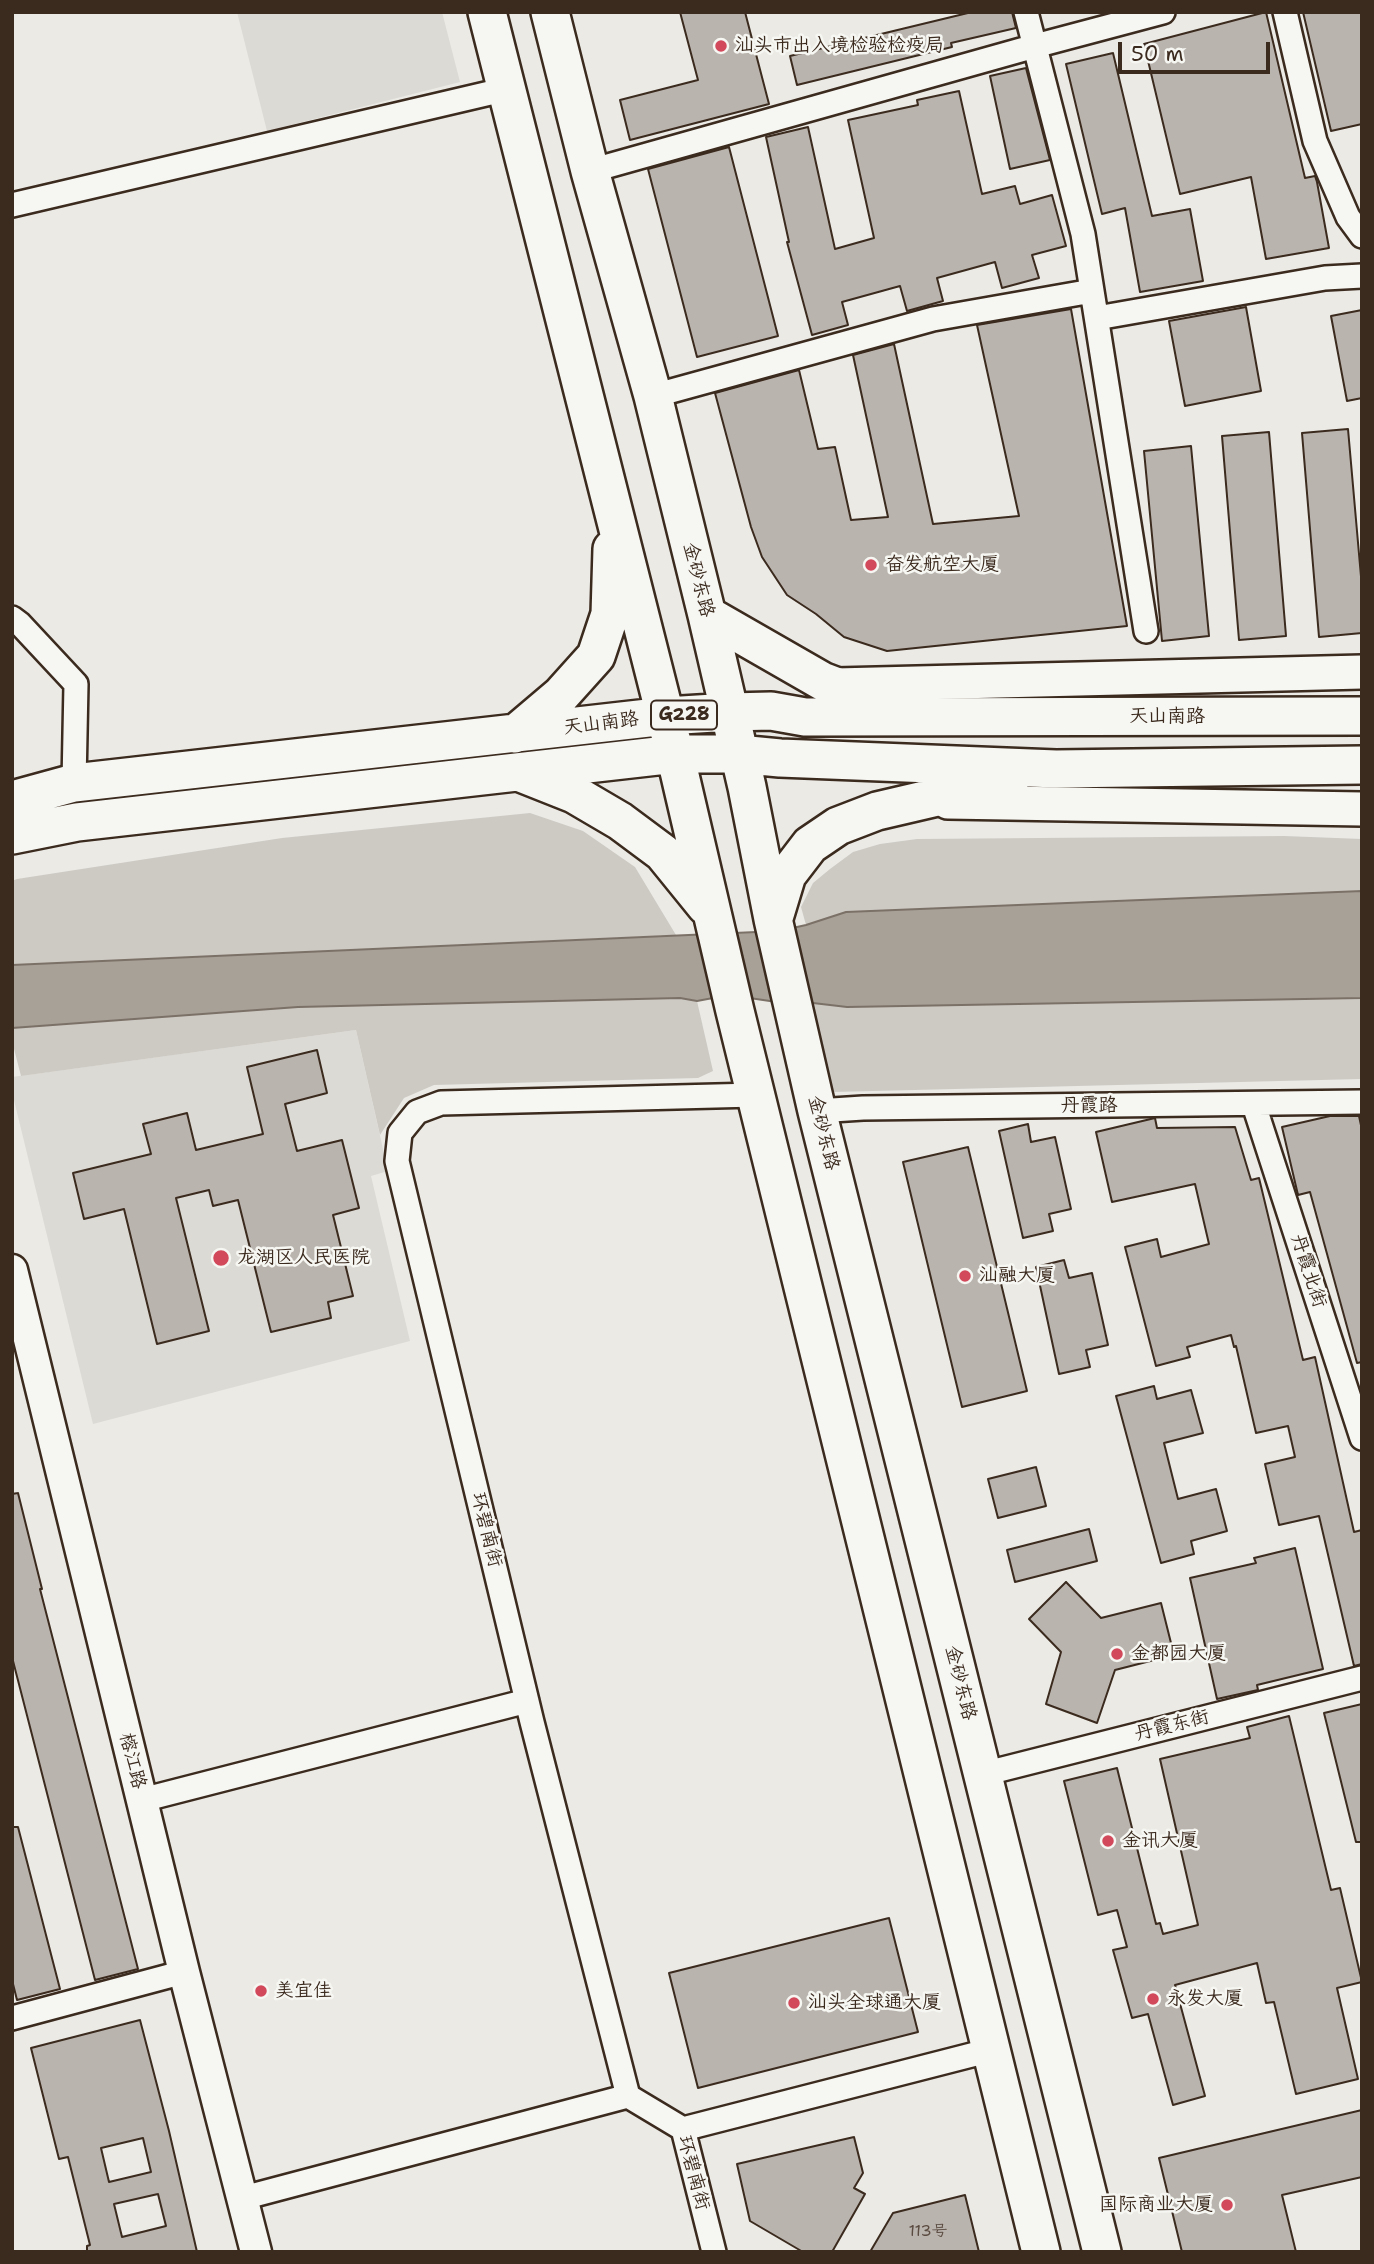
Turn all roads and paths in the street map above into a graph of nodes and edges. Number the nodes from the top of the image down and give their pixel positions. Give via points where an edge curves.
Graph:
1 (487, 12) edge
2 (550, 12) edge
3 (1026, 12) edge
4 (1163, 12) edge
5 (1285, 12) edge
6 (1035, 46) junction
7 (507, 89) junction
8 (590, 171) junction
9 (12, 205) edge
10 (1362, 236) edge
11 (1362, 276) edge
12 (1091, 291) junction
13 (1097, 318) junction
14 (653, 396) junction
15 (613, 506) junction
16 (707, 615) junction
17 (12, 618) edge
18 (1146, 631) dead end
19 (1362, 672) edge
20 (1362, 681) edge
21 (835, 685) junction
22 (730, 712) junction
23 (666, 716) junction
24 (1236, 716) junction
25 (1362, 716) edge
26 (915, 717) junction
27 (515, 734) junction
28 (675, 754) junction
29 (738, 754) junction
30 (1362, 765) edge
31 (1206, 768) junction
32 (1056, 769) junction
33 (517, 771) junction
34 (74, 783) junction
35 (1362, 799) edge
36 (12, 800) edge
37 (916, 802) junction
38 (1362, 809) edge
39 (12, 835) edge
40 (713, 918) junction
41 (773, 919) junction
42 (755, 1094) junction
43 (1362, 1102) edge
44 (1254, 1105) junction
45 (817, 1111) junction
46 (12, 1270) edge
47 (1362, 1438) edge
48 (1362, 1678) edge
49 (527, 1702) junction
50 (983, 1774) junction
51 (142, 1800) junction
52 (184, 1972) junction
53 (12, 2018) edge
54 (991, 2050) junction
55 (628, 2096) junction
56 (683, 2129) junction
57 (243, 2198) junction
58 (256, 2252) edge
59 (714, 2252) edge
60 (1041, 2252) edge
61 (1102, 2252) edge

1 - 7 main road
2 - 8 main road, 金砂东路
3 - 6 street
4 - 6 street
5 - 10 street via 1315,141 1348,217
6 - 8 street
6 - 12 street via 1083,234
7 - 9 street
7 - 15 main road
8 - 14 main road, 金砂东路
11 - 13 street via 1325,278
12 - 13 street
12 - 14 street via 933,319
13 - 18 street
14 - 16 main road, 金砂东路
15 - 23 main road
15 - 27 main road via 610,614 596,656 561,695
16 - 21 main road
16 - 22 main road, 金砂东路
17 - 34 street via 76,684
19 - 21 main road
20 - 24 main road
21 - 26 main road
22 - 23 main road, 天山南路 / G228
22 - 26 main road, 天山南路 / G228
22 - 29 main road, 金砂东路
23 - 27 main road, 天山南路 / G228
23 - 28 main road
24 - 25 main road, 天山南路 / G228
24 - 26 main road, 天山南路 / G228
27 - 34 main road, 天山南路 / G228
28 - 29 main road, 天山南路 / G228
28 - 33 main road, 天山南路 / G228
28 - 40 main road
29 - 32 main road, 天山南路 / G228
29 - 41 main road, 金砂东路
30 - 31 main road, 天山南路 / G228
31 - 32 main road, 天山南路 / G228
31 - 35 main road, 天山南路
32 - 37 main road
33 - 39 main road, 天山南路 / G228 via 77,822
33 - 40 main road via 573,794 663,852
34 - 36 main road, 天山南路 / G228
37 - 38 main road
37 - 41 main road via 838,826 810,845 787,876
40 - 42 main road
41 - 45 main road, 金砂东路
42 - 49 street, 环碧南街 via 441,1103 417,1112 400,1133 397,1161
42 - 54 main road
43 - 44 street, 丹霞路
44 - 45 street, 丹霞路
44 - 47 street, 丹霞北街
45 - 50 main road, 金砂东路
46 - 51 street, 榕江路
48 - 50 street, 丹霞东街
49 - 51 street
49 - 55 street, 环碧南街
50 - 61 main road, 金砂东路
51 - 52 street, 榕江路
52 - 53 street
52 - 57 street, 榕江路
54 - 56 street
54 - 60 main road
55 - 56 street, 环碧南街
55 - 57 street
56 - 59 street, 环碧南街
57 - 58 street, 榕江路

